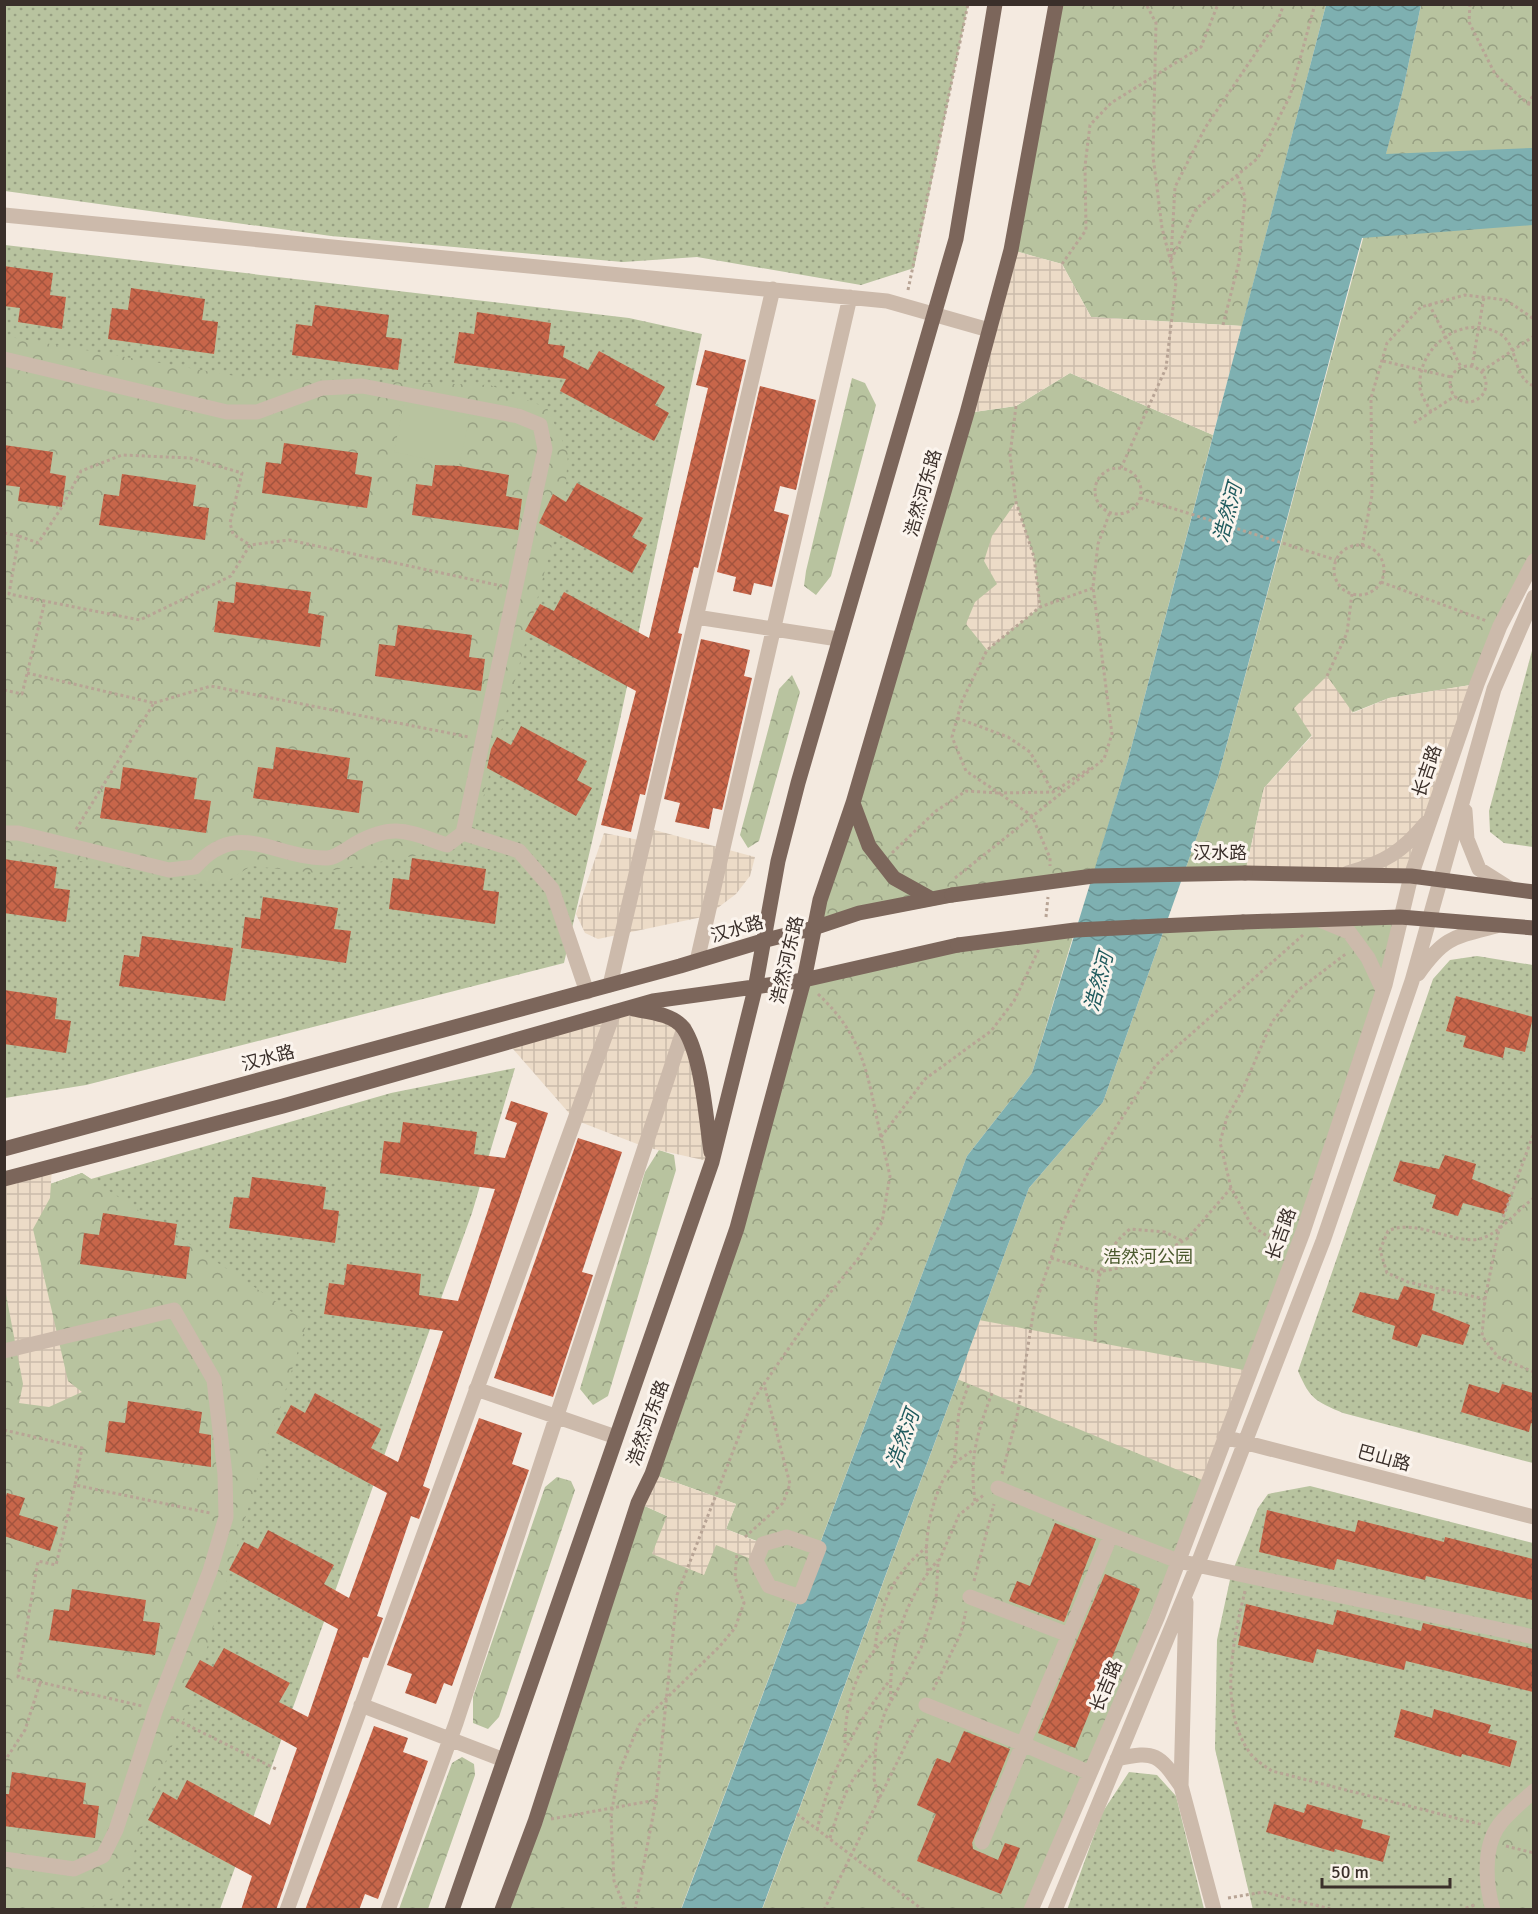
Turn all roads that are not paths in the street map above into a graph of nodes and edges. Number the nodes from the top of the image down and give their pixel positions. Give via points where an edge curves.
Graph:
1 (995, 4) edge
2 (1056, 4) edge
3 (4, 215) edge
4 (773, 290) junction
5 (850, 297) junction
6 (932, 314) junction
7 (989, 330) junction
8 (4, 359) edge
9 (1533, 561) edge
10 (1533, 597) edge
11 (696, 617) junction
12 (773, 629) junction
13 (838, 639) junction
14 (1465, 799) junction
15 (853, 803) junction
16 (1432, 816) junction
17 (4, 833) edge
18 (463, 833) junction
19 (1341, 875) junction
20 (1412, 876) junction
21 (1440, 880) junction
22 (1509, 888) junction
23 (1533, 892) edge
24 (930, 898) junction
25 (1400, 917) junction
26 (1429, 919) junction
27 (1320, 920) junction
28 (1501, 924) junction
29 (814, 928) junction
30 (1533, 928) edge
31 (766, 940) junction
32 (697, 961) junction
33 (804, 980) junction
34 (1412, 981) junction
35 (610, 985) junction
36 (755, 988) junction
37 (1383, 990) junction
38 (587, 992) junction
39 (620, 1010) junction
40 (684, 1028) junction
41 (4, 1149) edge
42 (712, 1162) junction
43 (4, 1179) edge
44 (4, 1351) edge
45 (476, 1389) junction
46 (556, 1416) junction
47 (616, 1437) junction
48 (1224, 1437) junction
49 (1246, 1442) junction
50 (999, 1485) road end
51 (1533, 1517) edge
52 (1111, 1535) junction
53 (819, 1548) joint
54 (1178, 1561) junction
55 (1197, 1566) junction
56 (1186, 1593) junction
57 (970, 1597) road end
58 (1069, 1635) junction
59 (1533, 1637) edge
60 (361, 1705) junction
61 (926, 1705) road end
62 (450, 1739) junction
63 (1023, 1744) junction
64 (1117, 1759) junction
65 (504, 1760) junction
66 (1090, 1773) junction
67 (1181, 1786) junction
68 (1533, 1791) edge
69 (982, 1842) dead end
70 (4, 1859) edge
71 (1213, 1907) edge
72 (287, 1910) edge
73 (388, 1910) edge
74 (452, 1910) edge
75 (502, 1910) edge
76 (1030, 1910) edge
77 (1055, 1910) edge
78 (1493, 1910) edge

1 - 6 main road, 浩然河东路 via 956,239
2 - 7 main road, 浩然河东路 via 1011,250
3 - 4 street
4 - 5 street
4 - 11 street
5 - 6 street via 887,300
5 - 12 street
6 - 7 street
6 - 13 main road, 浩然河东路
7 - 15 main road, 浩然河东路
8 - 18 street via 227,412 257,412 322,388 362,386 518,416 540,425 545,449
9 - 16 street, 长吉路 via 1500,626 1477,684
10 - 14 street via 1494,689
11 - 12 street
11 - 35 street
12 - 13 street
12 - 32 street
13 - 31 main road, 浩然河东路 via 778,861
14 - 21 street
14 - 22 street via 1467,839 1479,869
15 - 24 main road via 869,846 894,878
15 - 29 main road, 浩然河东路
16 - 19 street via 1406,847 1377,865
16 - 20 street, 长吉路
17 - 18 street via 18,833 170,870 195,867 209,851 235,841 329,859 377,832 400,830 447,844
18 - 38 street via 519,851 552,889
19 - 20 main road, 汉水路
19 - 24 main road, 汉水路, bridge via 1092,876
20 - 21 main road, 汉水路
20 - 25 street, 长吉路
21 - 22 main road, 汉水路
21 - 26 street
22 - 23 main road, 汉水路
24 - 29 main road, 汉水路 via 859,913
25 - 26 main road
25 - 27 main road
25 - 37 street, 长吉路
26 - 28 main road
26 - 34 street
27 - 33 main road, bridge via 1075,930 958,945
27 - 37 street via 1349,932
28 - 30 main road
28 - 34 street via 1451,938
29 - 31 main road, 汉水路
29 - 33 main road, 浩然河东路
31 - 32 main road, 汉水路
31 - 36 main road, 浩然河东路
32 - 35 main road, 汉水路
33 - 36 main road
33 - 75 main road, 浩然河东路 via 737,1228 652,1473 638,1503 535,1822
34 - 49 street via 1323,1241
35 - 38 main road, 汉水路
36 - 39 main road via 653,1001
36 - 42 main road, 浩然河东路
37 - 48 street, 长吉路 via 1295,1253
38 - 41 main road, 汉水路
39 - 40 main road via 659,1013
39 - 43 main road via 283,1106
39 - 45 street
40 - 42 main road via 700,1071
40 - 46 street
42 - 47 main road, 浩然河东路
44 - 70 street via 174,1310 214,1380 226,1516 116,1830 103,1856 74,1869
45 - 46 street
45 - 60 street
46 - 47 street
46 - 62 street
47 - 65 main road, 浩然河东路
48 - 49 street, 巴山路
48 - 54 street, 长吉路
49 - 51 street, 巴山路
49 - 55 street
50 - 52 street
52 - 54 street
52 - 58 street
53 - 53 street via 787,1537 763,1544 756,1561 769,1586 800,1597
54 - 55 street
54 - 66 street, 长吉路
55 - 56 street
55 - 59 street
56 - 64 street
56 - 67 street
57 - 58 street
58 - 63 street
60 - 62 street
60 - 72 street
61 - 63 street
62 - 65 street
62 - 73 street
63 - 66 street
63 - 69 street
64 - 67 street via 1143,1753 1163,1761
64 - 77 street
65 - 74 main road, 浩然河东路
66 - 76 street, 长吉路
67 - 71 street
68 - 78 street via 1495,1836 1487,1888

